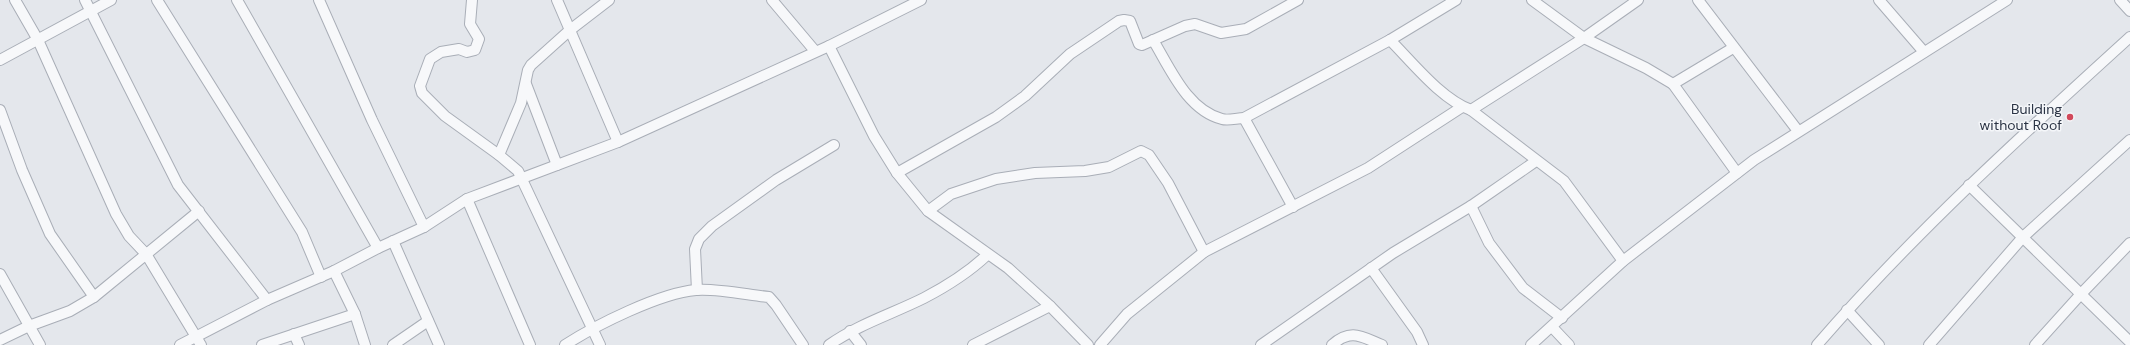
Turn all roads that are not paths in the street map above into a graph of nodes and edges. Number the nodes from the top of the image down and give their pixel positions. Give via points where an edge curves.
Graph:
1 (15, 0) edge
2 (86, 0) edge
3 (110, 0) edge
4 (157, 0) edge
5 (237, 0) edge
6 (320, 0) edge
7 (472, 0) edge
8 (557, 0) edge
9 (609, 0) edge
10 (772, 0) edge
11 (921, 0) edge
12 (1298, 0) edge
13 (1456, 0) edge
14 (1532, 0) edge
15 (1638, 0) edge
16 (1698, 0) edge
17 (1879, 0) edge
18 (2007, 0) edge
19 (2120, 0) edge
20 (91, 11) junction
21 (2130, 11) edge
22 (570, 30) junction
23 (2130, 37) edge
24 (1584, 38) junction
25 (38, 40) junction
26 (1153, 40) junction
27 (1390, 40) junction
28 (829, 46) junction
29 (1733, 48) junction
30 (815, 51) junction
31 (1924, 52) junction
32 (0, 60) edge
33 (526, 84) junction
34 (1673, 84) junction
35 (1467, 108) junction
36 (0, 110) edge
37 (1244, 118) junction
38 (1798, 131) junction
39 (2130, 140) edge
40 (618, 142) junction
41 (834, 145) dead end
42 (499, 155) junction
43 (1536, 161) junction
44 (557, 165) junction
45 (897, 173) junction
46 (1737, 173) junction
47 (521, 177) junction
48 (1969, 185) junction
49 (467, 199) junction
50 (1471, 206) junction
51 (1293, 207) junction
52 (199, 211) junction
53 (928, 211) junction
54 (424, 227) junction
55 (2023, 237) junction
56 (393, 241) junction
57 (2130, 243) edge
58 (378, 248) junction
59 (1204, 252) junction
60 (146, 254) junction
61 (988, 255) junction
62 (1623, 260) junction
63 (1371, 268) junction
64 (334, 271) junction
65 (0, 274) edge
66 (321, 277) junction
67 (697, 290) junction
68 (2080, 294) junction
69 (94, 297) junction
70 (267, 300) junction
71 (1050, 306) junction
72 (1847, 310) junction
73 (355, 314) junction
74 (1562, 318) junction
75 (428, 321) junction
76 (29, 326) junction
77 (1552, 327) junction
78 (592, 328) junction
79 (850, 331) junction
80 (294, 334) junction
81 (0, 340) edge
82 (198, 341) edge
83 (2130, 342) edge
84 (1420, 344) edge
85 (40, 345) edge
86 (180, 345) edge
87 (262, 345) edge
88 (299, 345) edge
89 (365, 345) edge
90 (392, 345) edge
91 (439, 345) edge
92 (530, 345) edge
93 (565, 345) edge
94 (600, 345) edge
95 (803, 345) edge
96 (829, 345) edge
97 (861, 345) edge
98 (973, 345) edge
99 (1088, 345) edge
100 (1100, 345) edge
101 (1261, 345) edge
102 (1332, 345) edge
103 (1382, 345) edge
104 (1531, 345) edge
105 (1570, 345) edge
106 (1817, 345) edge
107 (1879, 345) edge
108 (1929, 345) edge
109 (2035, 345) edge

1 - 25 street
2 - 20 street
3 - 20 street
4 - 66 street via 302,232
5 - 58 street
6 - 54 street via 372,120
7 - 42 street via 470,24 479,39 475,50 441,52 430,59 420,86 422,93 445,116
8 - 22 street
9 - 22 street
10 - 30 street
11 - 28 street
12 - 26 street via 1246,29 1221,33 1195,24
13 - 27 street
14 - 24 street
15 - 24 street
16 - 29 street
17 - 31 street
18 - 31 street
19 - 21 street
20 - 25 street
20 - 52 street via 178,185
22 - 33 street via 531,65
22 - 40 street
23 - 48 street
24 - 34 street
24 - 35 street
25 - 32 street
25 - 60 street via 116,214 129,236
26 - 37 street via 1192,100 1206,112 1223,120
26 - 45 street via 1139,44 1130,21 1119,21 1070,54 1025,96 996,117
27 - 35 street via 1447,97
27 - 37 street
28 - 30 street
28 - 45 street via 874,136
29 - 34 street
29 - 38 street
30 - 40 street
31 - 38 street
33 - 42 street via 521,103
33 - 44 street
34 - 46 street
35 - 43 street
35 - 51 street via 1368,168
36 - 69 street via 22,170 50,234
37 - 51 street
38 - 46 street
39 - 55 street
40 - 44 street
41 - 67 street via 776,180 712,226 699,239 694,250
42 - 47 street via 518,171
43 - 50 street
43 - 62 street via 1564,181
44 - 47 street
45 - 53 street
46 - 62 street
47 - 49 street
47 - 78 street
48 - 55 street
48 - 72 street
49 - 54 street
49 - 92 street
50 - 63 street
50 - 74 street via 1489,243 1523,288
51 - 59 street
52 - 60 street
52 - 70 street
53 - 59 street via 951,194 996,179 1109,167 1141,151 1149,155 1168,183
53 - 61 street
54 - 56 street
55 - 68 street
55 - 108 street
56 - 58 street
56 - 75 street
57 - 68 street
58 - 64 street
59 - 100 street via 1127,314
60 - 69 street
60 - 82 street
61 - 71 street via 1008,268
61 - 79 street via 969,272 925,297
62 - 74 street
63 - 84 street via 1417,332
63 - 101 street
64 - 66 street
64 - 73 street
65 - 76 street
66 - 70 street
67 - 78 street via 662,299
67 - 95 street via 769,297
68 - 83 street
68 - 109 street
69 - 76 street via 70,311
70 - 82 street
71 - 98 street
71 - 99 street
72 - 106 street
72 - 107 street
73 - 80 street
73 - 89 street
74 - 77 street
75 - 90 street
75 - 91 street
76 - 81 street
76 - 85 street
77 - 104 street
77 - 105 street
78 - 93 street
78 - 94 street
79 - 96 street
79 - 97 street
80 - 87 street
80 - 88 street
82 - 86 street
102 - 103 street via 1346,336 1355,334

